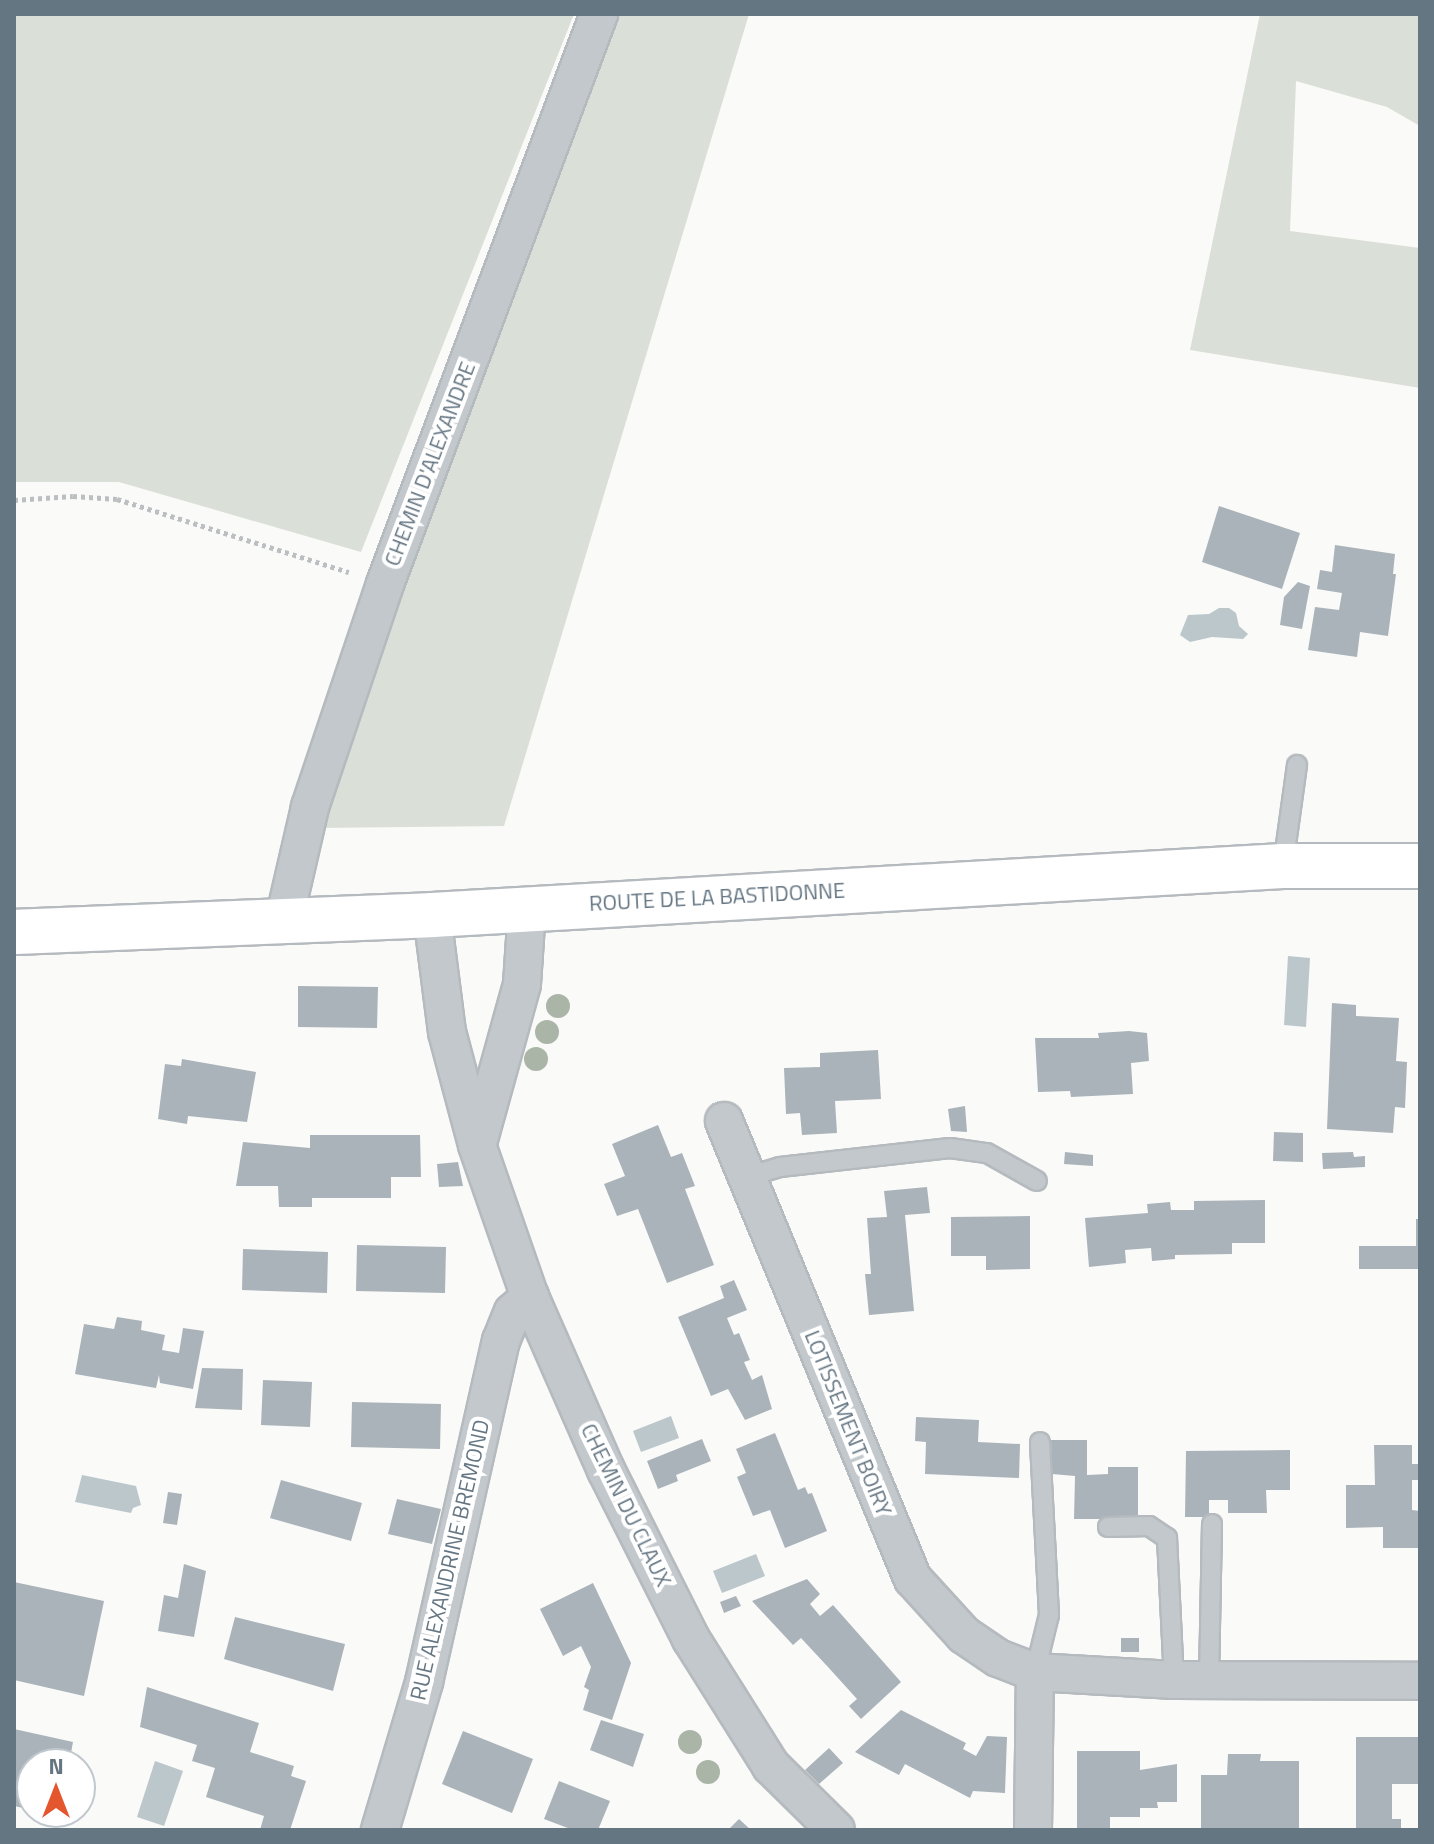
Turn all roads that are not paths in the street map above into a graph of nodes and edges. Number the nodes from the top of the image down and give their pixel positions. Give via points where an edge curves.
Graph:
1 (599, 14) edge
2 (1297, 765) dead end
3 (1283, 866) junction
4 (1420, 866) edge
5 (527, 908) junction
6 (432, 915) junction
7 (284, 920) junction
8 (14, 932) edge
9 (724, 1121) dead end
10 (477, 1145) junction
11 (747, 1177) junction
12 (1037, 1181) dead end
13 (530, 1297) junction
14 (1040, 1442) dead end
15 (1212, 1524) dead end
16 (1108, 1527) dead end
17 (1035, 1672) junction
18 (1174, 1680) junction
19 (1209, 1680) junction
20 (1420, 1681) edge
21 (380, 1830) edge
22 (836, 1830) edge
23 (1033, 1830) edge

1 - 7 street, CHEMIN D'ALEXANDRE via 385,584 310,807
2 - 3 lane
3 - 4 main road, ROUTE DE LA BASTIDONNE
3 - 5 main road, ROUTE DE LA BASTIDONNE
5 - 6 main road, ROUTE DE LA BASTIDONNE
5 - 10 street via 522,984
6 - 7 main road, ROUTE DE LA BASTIDONNE
6 - 10 street, CHEMIN DU CLAUX via 447,1032
7 - 8 main road, ROUTE DE LA BASTIDONNE
9 - 11 street, LOTISSEMENT BOIRY
10 - 13 street, CHEMIN DU CLAUX
11 - 12 lane via 780,1167 950,1148 987,1153
11 - 17 street, LOTISSEMENT BOIRY via 913,1579 964,1635 998,1658
13 - 21 street, RUE ALEXANDRINE BREMOND via 513,1312 501,1341 424,1682
13 - 22 street, CHEMIN DU CLAUX via 606,1470 691,1639 771,1766
14 - 17 lane via 1049,1615
15 - 19 lane
16 - 18 lane via 1149,1526 1167,1538
17 - 18 street, LOTISSEMENT BOIRY
17 - 23 street
18 - 19 street, LOTISSEMENT BOIRY
19 - 20 street, LOTISSEMENT BOIRY

